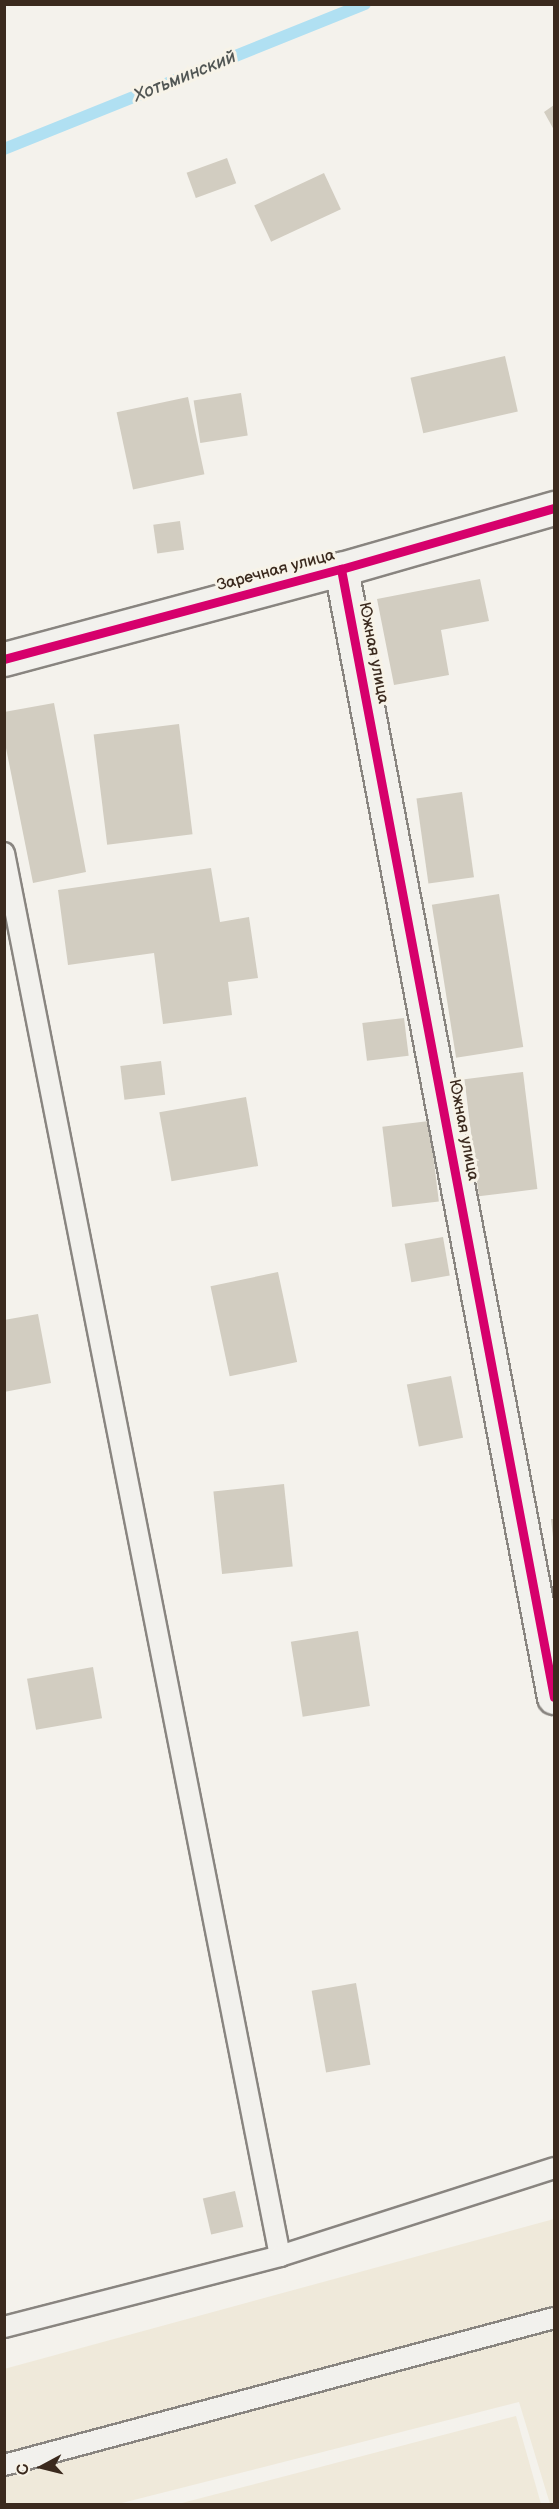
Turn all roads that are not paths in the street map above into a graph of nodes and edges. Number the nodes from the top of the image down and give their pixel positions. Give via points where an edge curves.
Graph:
1 (555, 508) edge
2 (342, 569) junction
3 (4, 659) edge
4 (4, 853) edge
5 (555, 1697) edge
6 (555, 2168) edge
7 (280, 2256) junction
8 (555, 2318) edge
9 (4, 2328) edge
10 (4, 2465) edge

1 - 2 street, Заречная улица
2 - 3 street, Заречная улица
2 - 5 street, Южная улица
4 - 7 lane
6 - 7 lane
7 - 9 lane
8 - 10 lane

